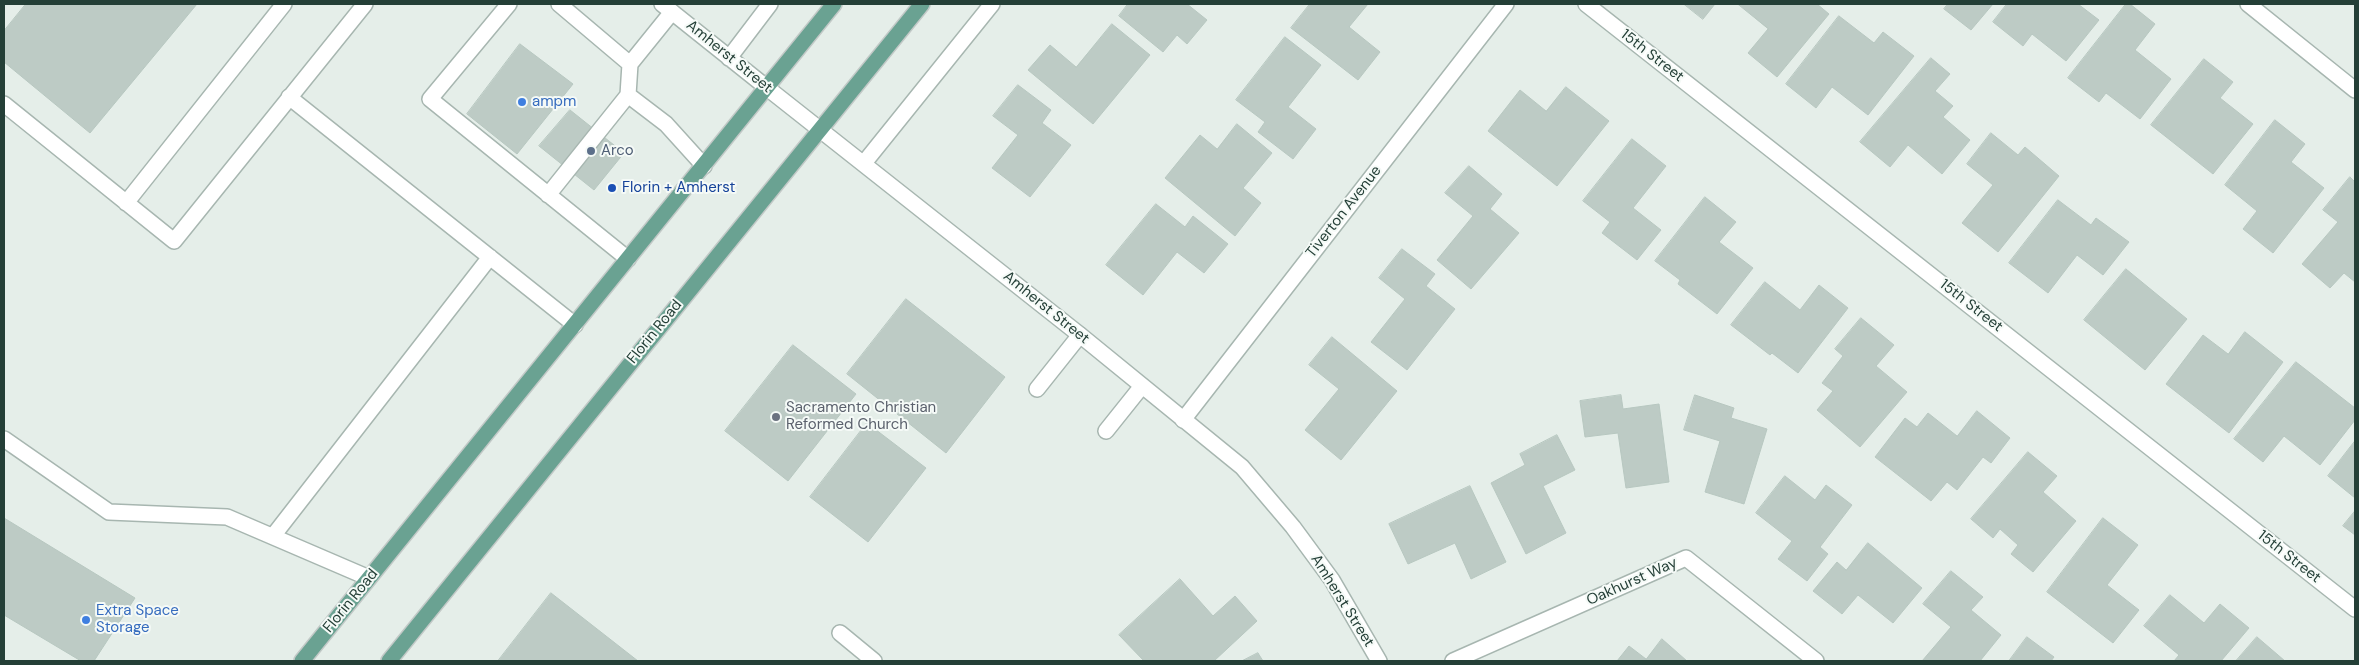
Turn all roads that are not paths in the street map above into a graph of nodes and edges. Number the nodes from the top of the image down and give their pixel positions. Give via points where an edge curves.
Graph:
1 (284, 4) edge
2 (364, 4) edge
3 (509, 4) edge
4 (559, 4) edge
5 (770, 4) edge
6 (834, 4) edge
7 (922, 4) edge
8 (992, 4) edge
9 (1506, 4) edge
10 (1586, 4) edge
11 (2248, 4) edge
12 (667, 8) edge
13 (728, 58) junction
14 (630, 64) junction
15 (766, 87) junction
16 (2355, 90) edge
17 (628, 95) junction
18 (289, 97) junction
19 (4, 104) edge
20 (819, 130) junction
21 (864, 163) junction
22 (704, 166) junction
23 (548, 195) junction
24 (126, 203) junction
25 (490, 257) junction
26 (628, 259) junction
27 (575, 325) junction
28 (1080, 335) junction
29 (1142, 386) junction
30 (1037, 389) dead end
31 (1182, 420) junction
32 (1106, 431) dead end
33 (4, 439) edge
34 (273, 536) junction
35 (369, 578) junction
36 (2355, 609) edge
37 (840, 633) dead end
38 (302, 661) edge
39 (389, 661) edge
40 (874, 661) edge
41 (1378, 661) edge
42 (1453, 661) edge
43 (1816, 661) edge

1 - 24 street
2 - 18 street
3 - 23 street via 430,99
4 - 14 street
5 - 13 street
6 - 15 main road, Florin Road
7 - 20 main road, Florin Road
8 - 21 street
9 - 31 street, Tiverton Avenue
10 - 36 street, 15th Street
11 - 16 street
12 - 13 street, Amherst Street
12 - 14 street
13 - 15 street, Amherst Street
14 - 17 street
15 - 20 street, Amherst Street
15 - 22 main road, Florin Road
17 - 22 street via 666,124
17 - 23 street
18 - 24 street via 174,241
18 - 25 street
19 - 24 street
20 - 21 street, Amherst Street
20 - 39 main road, Florin Road
21 - 28 street, Amherst Street
22 - 26 main road, Florin Road
23 - 26 street
25 - 27 street
25 - 34 street
26 - 27 main road, Florin Road
27 - 35 main road, Florin Road
28 - 29 street, Amherst Street
28 - 30 street
29 - 31 street, Amherst Street
29 - 32 street
31 - 41 street, Amherst Street via 1242,467 1293,527 1332,580
33 - 34 street via 109,512 227,516
34 - 35 street
35 - 38 main road, Florin Road
37 - 40 street
42 - 43 street, Oakhurst Way via 1686,558

